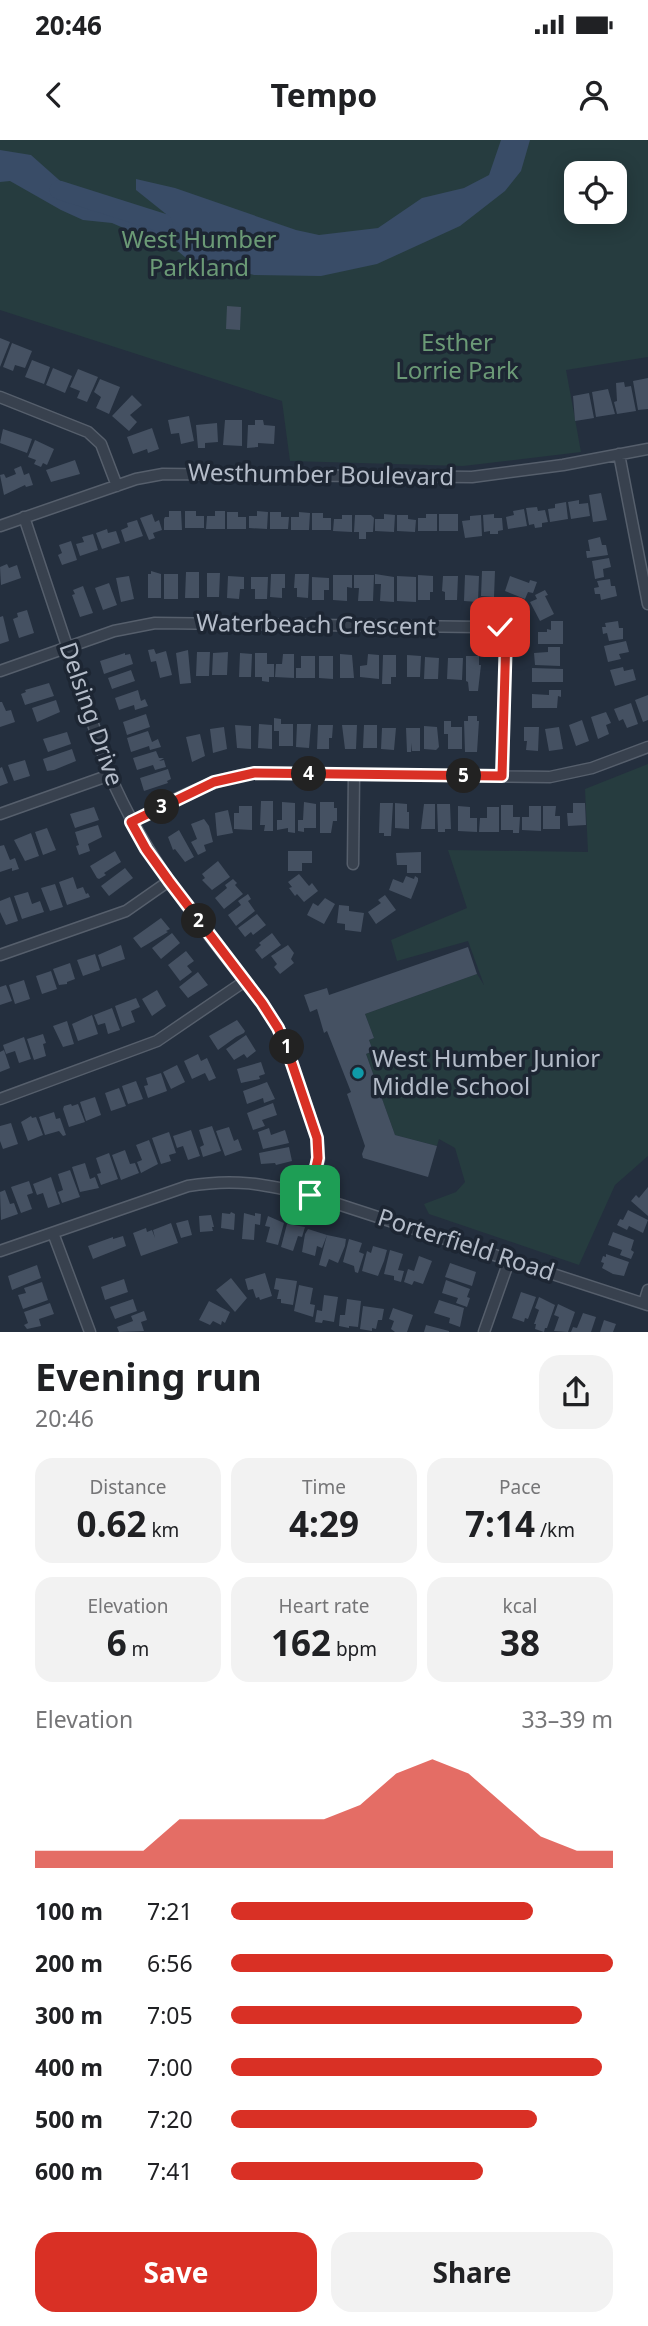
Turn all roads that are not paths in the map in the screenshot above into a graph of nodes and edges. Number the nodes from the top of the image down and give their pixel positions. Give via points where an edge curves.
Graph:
1 (0, 397) edge
2 (648, 449) edge
3 (619, 454) junction
4 (117, 486) junction
5 (24, 517) junction
6 (0, 526) edge
7 (648, 604) edge
8 (68, 647) junction
9 (0, 671) edge
10 (648, 747) edge
11 (110, 775) junction
12 (354, 775) junction
13 (502, 776) junction
14 (0, 814) edge
15 (131, 822) junction
16 (353, 864) dead end
17 (169, 881) junction
18 (0, 956) edge
19 (245, 981) junction
20 (0, 1098) edge
21 (310, 1195) junction
22 (53, 1233) junction
23 (0, 1251) edge
24 (510, 1258) junction
25 (648, 1290) edge
26 (646, 1304) edge
27 (90, 1332) edge
28 (484, 1332) edge

1 - 4 street via 88,432 101,444
2 - 3 street, Westhumber Boulevard
3 - 4 street, Westhumber Boulevard via 472,477 186,473 149,476
3 - 7 street
4 - 5 street, Westhumber Boulevard
5 - 6 street, Westhumber Boulevard
5 - 8 street, Delsing Drive
8 - 9 street
8 - 11 street, Delsing Drive
8 - 13 street, Waterbeach Crescent via 155,623 494,625 506,635
10 - 13 street via 572,774
11 - 14 street
11 - 15 street, Delsing Drive
12 - 13 street
12 - 15 street via 233,776
12 - 16 street
15 - 17 street, Delsing Drive
17 - 18 street via 126,911
17 - 19 street, Delsing Drive
19 - 20 street via 157,1041
19 - 21 street, Delsing Drive via 278,1028 313,1122 319,1148
21 - 22 street, Porterfield Road via 256,1183 211,1182 165,1193
21 - 24 street, Porterfield Road
22 - 23 street, Porterfield Road
22 - 27 street
24 - 26 street, Porterfield Road
24 - 28 street
25 - 26 street

